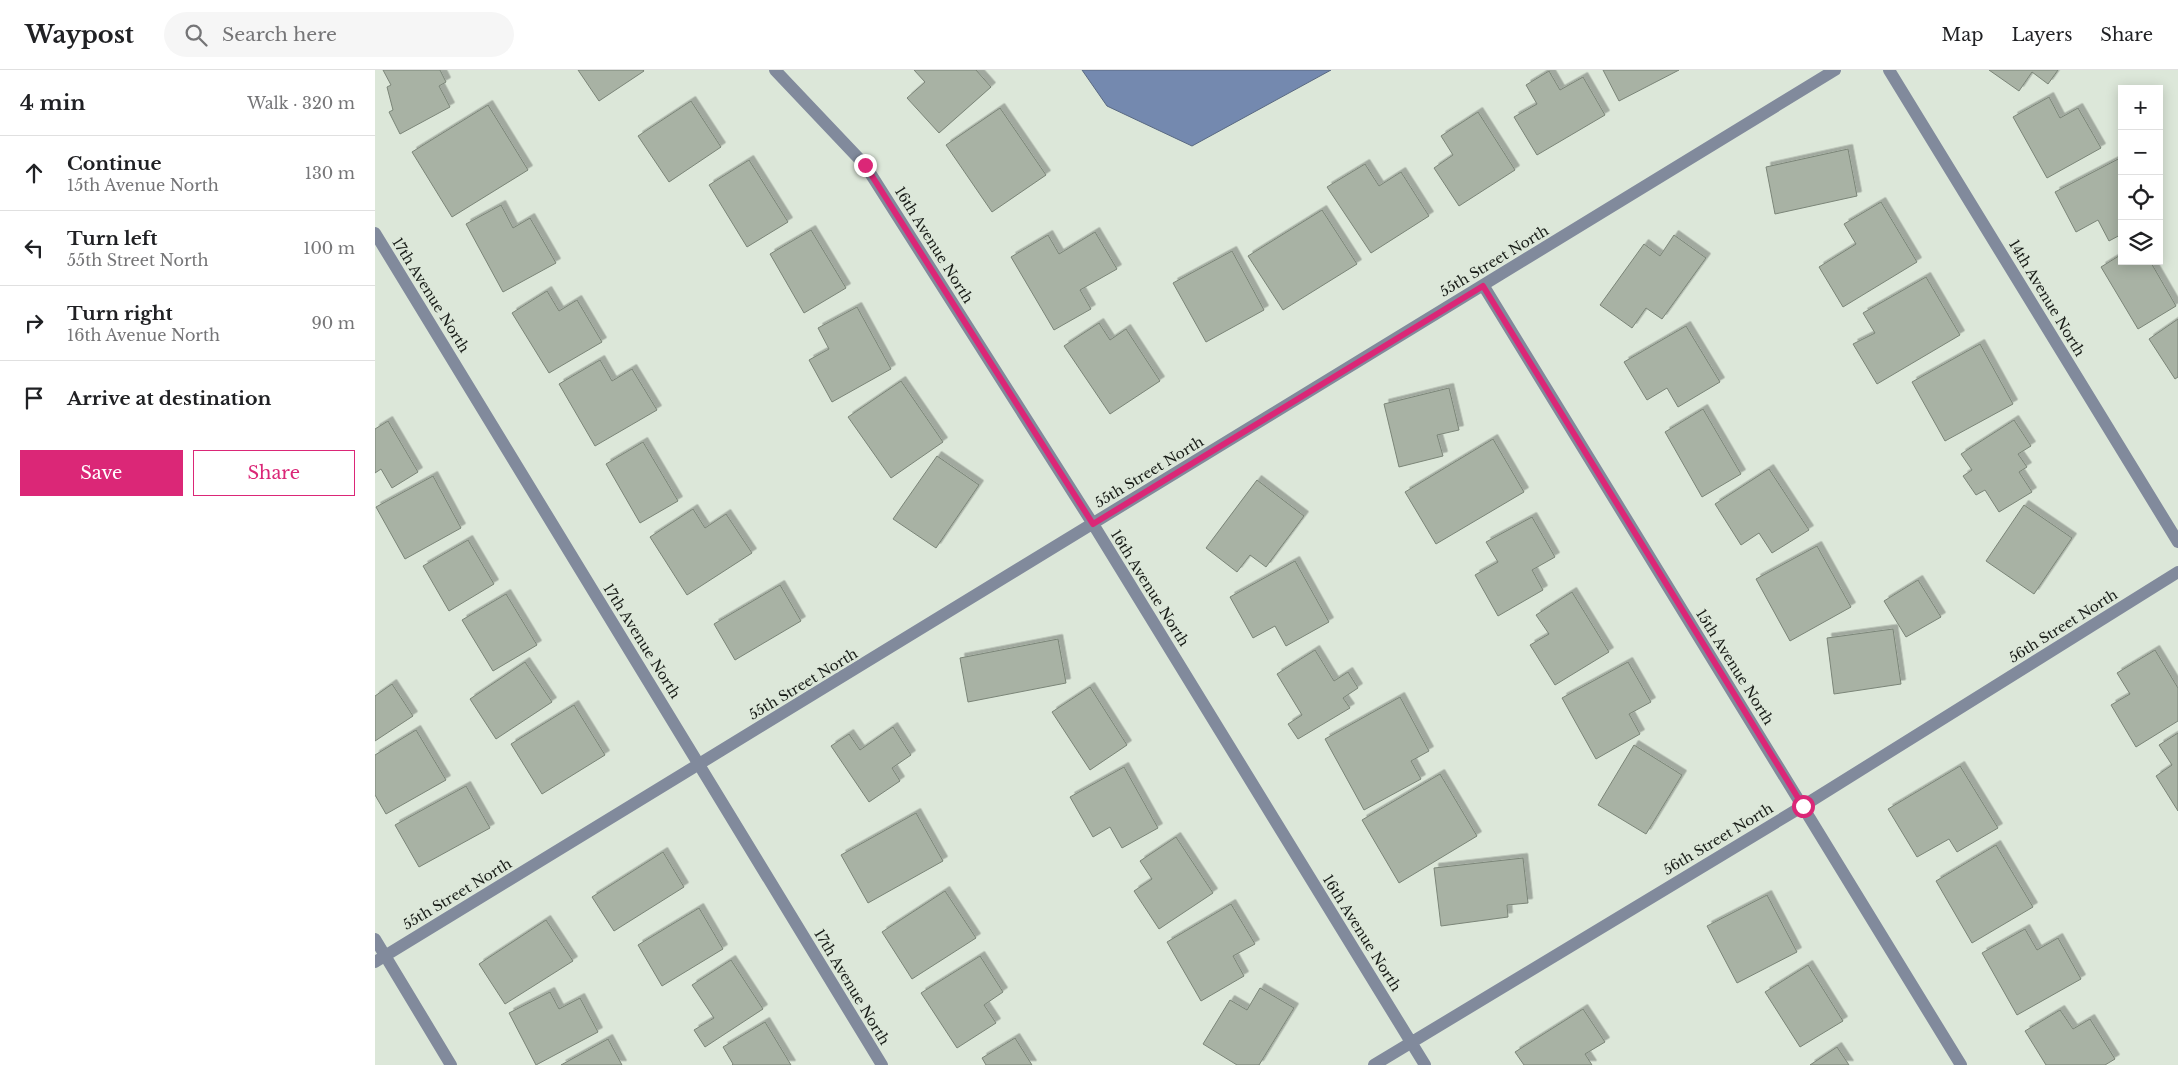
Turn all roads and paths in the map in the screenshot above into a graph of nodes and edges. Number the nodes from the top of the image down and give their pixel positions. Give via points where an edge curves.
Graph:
1 (775, 70) edge
2 (1835, 70) edge
3 (1889, 70) edge
4 (375, 233) edge
5 (1483, 286) junction
6 (1093, 524) junction
7 (2178, 542) edge
8 (2178, 572) edge
9 (700, 764) junction
10 (1803, 806) junction
11 (375, 939) edge
12 (380, 959) edge
13 (1411, 1042) junction
14 (451, 1065) edge
15 (882, 1065) edge
16 (1374, 1065) edge
17 (1425, 1065) edge
18 (1961, 1065) edge

1 - 6 street, 16th Avenue North via 865,165
2 - 5 street, 55th Street North
3 - 7 street, 14th Avenue North
4 - 9 street, 17th Avenue North
5 - 6 street, 55th Street North
5 - 10 street, 15th Avenue North
6 - 9 street, 55th Street North
6 - 13 street, 16th Avenue North
8 - 10 street, 56th Street North
9 - 12 street, 55th Street North
9 - 15 street, 17th Avenue North
10 - 13 street, 56th Street North
10 - 18 street, 15th Avenue North
11 - 12 street
12 - 14 street
13 - 16 street, 56th Street North
13 - 17 street, 16th Avenue North

